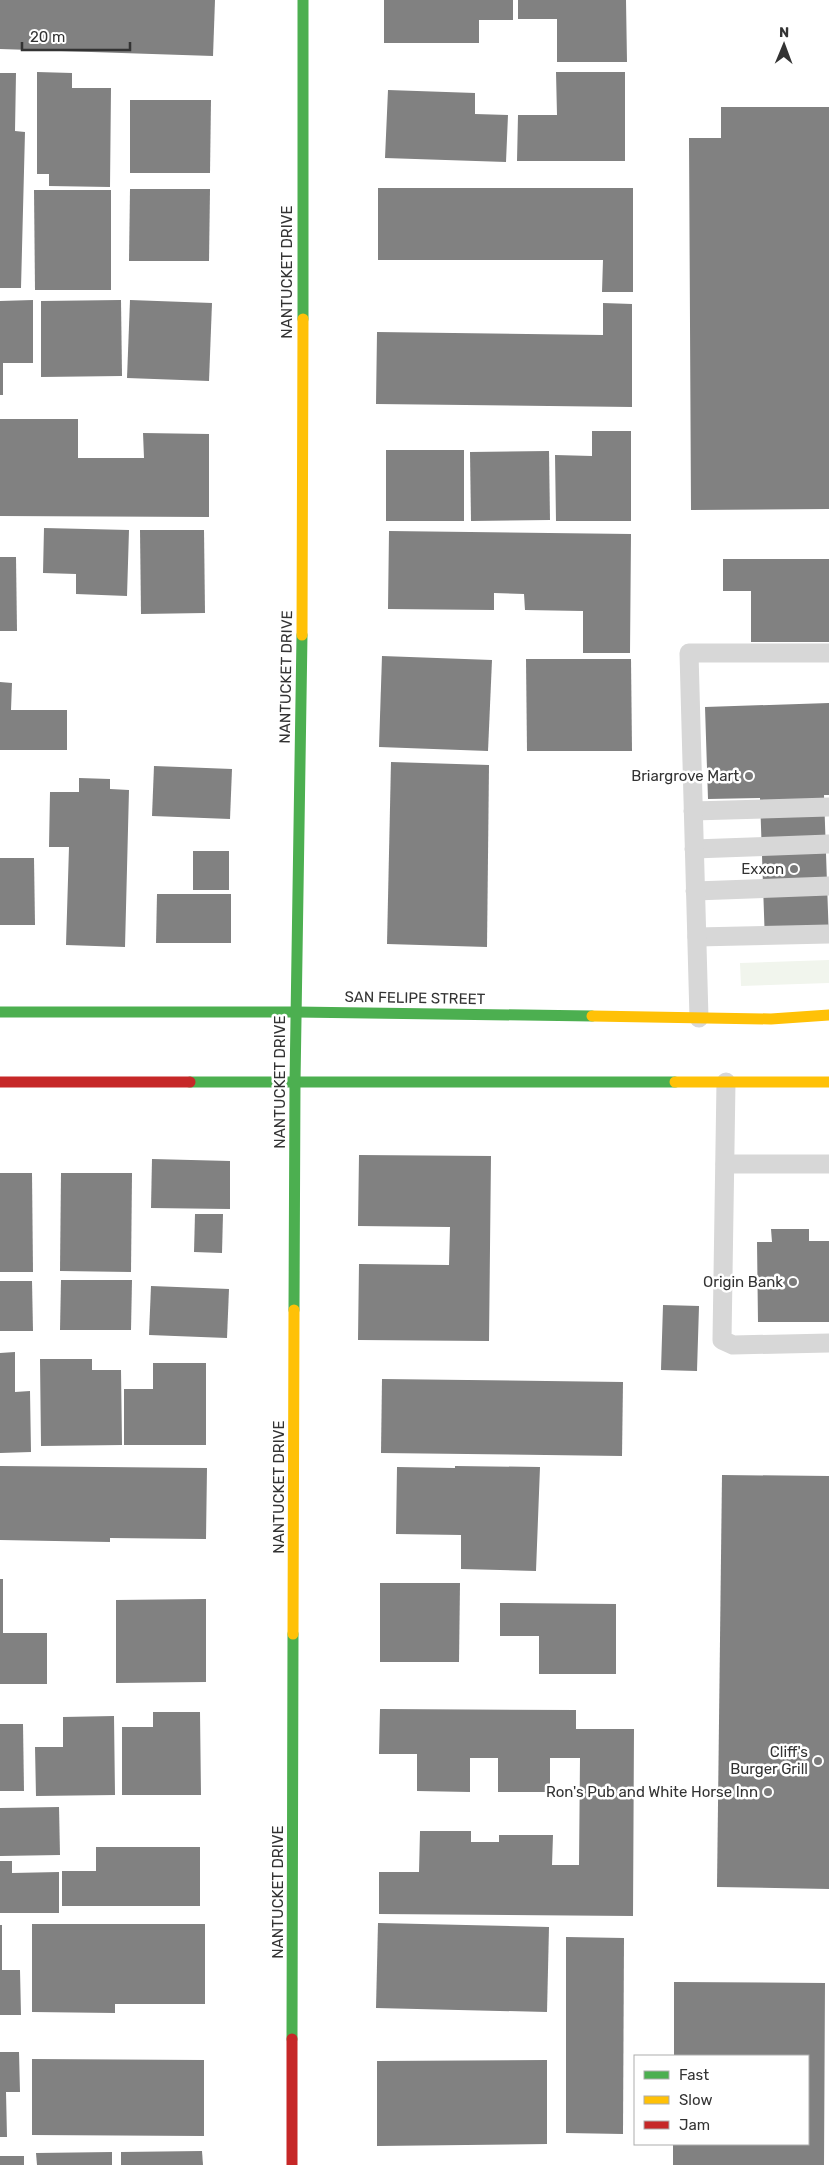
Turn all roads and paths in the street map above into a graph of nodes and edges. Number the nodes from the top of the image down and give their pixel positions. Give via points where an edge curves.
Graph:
1 (303, 0) edge
2 (829, 653) edge
3 (829, 807) edge
4 (693, 811) junction
5 (829, 844) edge
6 (694, 849) junction
7 (829, 886) edge
8 (696, 890) junction
9 (829, 934) edge
10 (697, 937) junction
11 (0, 1012) edge
12 (296, 1012) junction
13 (829, 1016) edge
14 (699, 1018) junction
15 (0, 1082) edge
16 (726, 1082) junction
17 (829, 1082) edge
18 (295, 1083) junction
19 (724, 1164) junction
20 (829, 1164) edge
21 (829, 1343) edge
22 (292, 2165) edge

1 - 12 street, NANTUCKET DRIVE via 302,639
2 - 4 lane via 689,653
3 - 4 lane
4 - 6 lane
5 - 6 lane
6 - 8 lane
7 - 8 lane
8 - 10 lane
9 - 10 lane
10 - 14 lane
11 - 12 street, SAN FELIPE STREET
12 - 14 street, SAN FELIPE STREET
12 - 18 street, NANTUCKET DRIVE
13 - 14 street, SAN FELIPE STREET
15 - 18 street
16 - 17 street
16 - 18 street
16 - 19 lane
18 - 22 street, NANTUCKET DRIVE
19 - 20 lane
19 - 21 lane via 722,1340 733,1345

